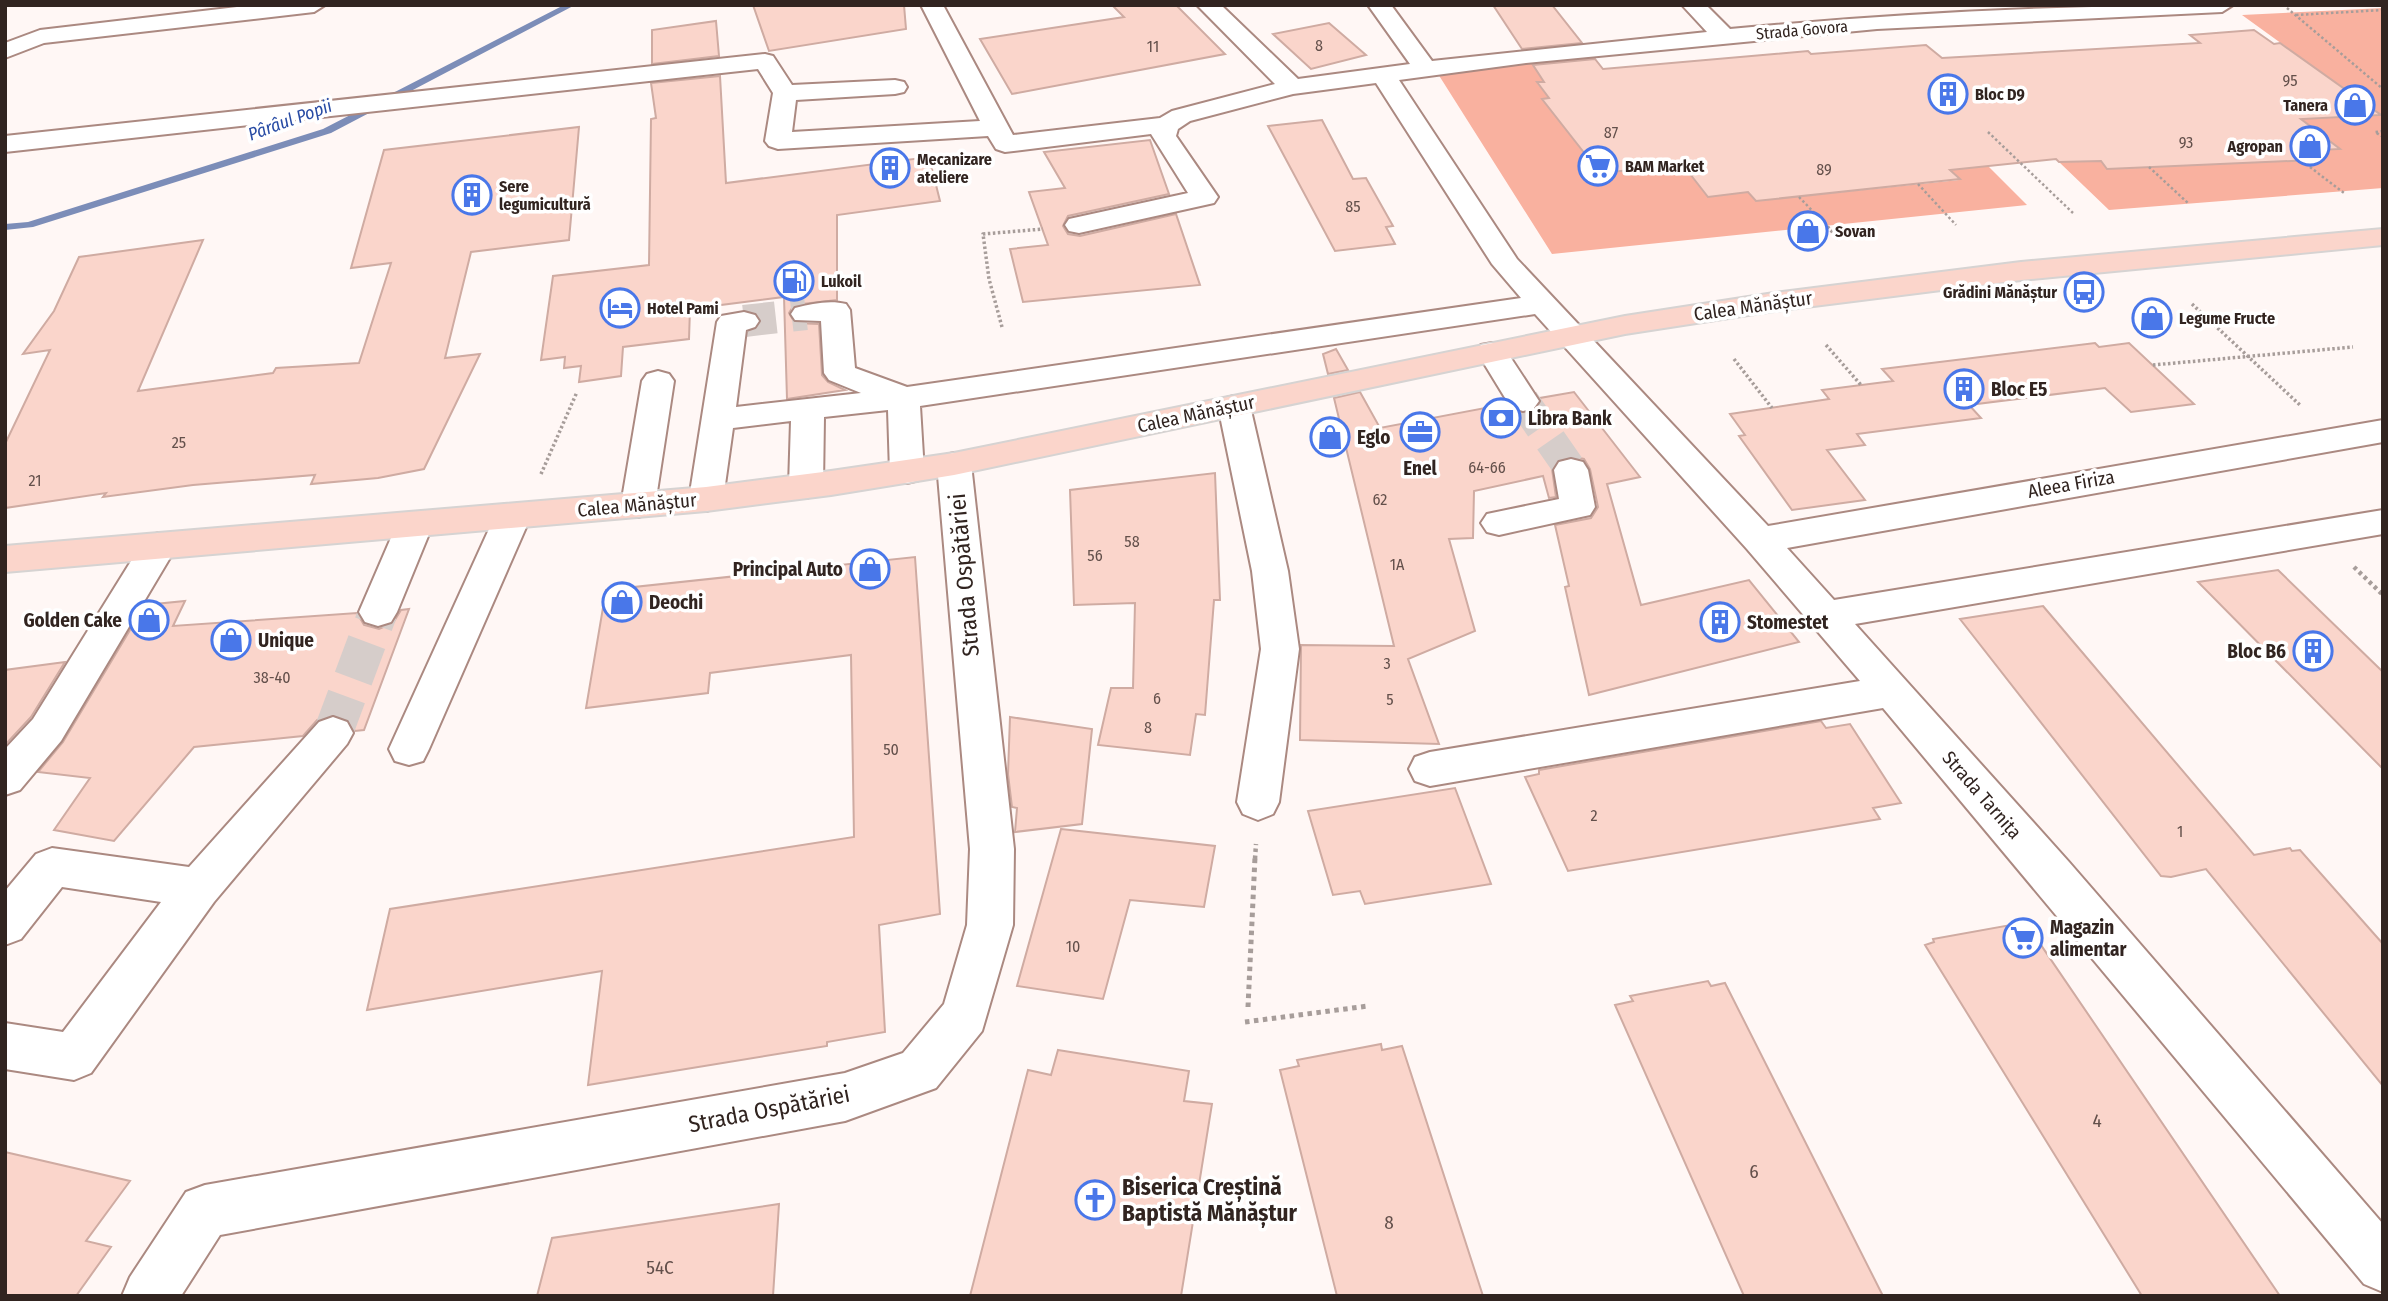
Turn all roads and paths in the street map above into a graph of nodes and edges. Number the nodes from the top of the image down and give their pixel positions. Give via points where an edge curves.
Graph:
1 (314, 5) edge
2 (933, 5) edge
3 (1208, 5) edge
4 (1379, 5) edge
5 (1693, 5) edge
6 (2222, 5) edge
7 (2287, 8) dead end
8 (2383, 10) edge
9 (1905, 13) edge
10 (2295, 15) junction
11 (40, 37) junction
12 (1725, 37) junction
13 (5, 41) edge
14 (5, 51) edge
15 (1424, 67) junction
16 (1382, 73) junction
17 (895, 87) dead end
18 (1292, 87) junction
19 (2383, 89) edge
20 (785, 93) junction
21 (1167, 125) junction
22 (995, 128) junction
23 (2383, 131) edge
24 (1988, 132) dead end
25 (2383, 137) edge
26 (5, 144) edge
27 (2302, 161) dead end
28 (2149, 167) dead end
29 (1918, 184) dead end
30 (2343, 193) dead end
31 (1799, 197) dead end
32 (2189, 204) dead end
33 (2073, 214) dead end
34 (1079, 225) joint
35 (1956, 225) dead end
36 (2378, 237) edge
37 (1839, 239) dead end
38 (1540, 304) junction
39 (2192, 304) dead end
40 (806, 314) tunnel mouth
41 (744, 321) dead end
42 (1002, 327) dead end
43 (1570, 336) junction
44 (1826, 345) dead end
45 (2353, 347) dead end
46 (1492, 352) junction
47 (2248, 356) junction
48 (1734, 359) dead end
49 (2153, 365) dead end
50 (658, 382) dead end
51 (1861, 385) dead end
52 (577, 391) dead end
53 (904, 398) junction
54 (1523, 401) tunnel mouth
55 (1234, 406) junction
56 (808, 408) junction
57 (1772, 408) dead end
58 (718, 419) junction
59 (2383, 431) edge
60 (2335, 437) junction
61 (954, 464) junction
62 (1570, 470) tunnel mouth
63 (907, 472) junction
64 (540, 476) dead end
65 (806, 486) junction
66 (706, 499) junction
67 (638, 505) junction
68 (513, 516) junction
69 (2383, 522) edge
70 (1500, 523) dead end
71 (415, 524) junction
72 (1760, 540) junction
73 (159, 546) junction
74 (5, 559) edge
75 (378, 612) tunnel mouth
76 (1824, 615) junction
77 (1891, 691) junction
78 (333, 733) tunnel mouth
79 (409, 750) dead end
80 (1430, 769) dead end
81 (5, 778) edge
82 (1258, 802) joint
83 (198, 888) junction
84 (5, 925) edge
85 (1368, 1006) dead end
86 (1248, 1007) dead end
87 (1245, 1022) dead end
88 (5, 1046) edge
89 (2383, 1265) edge
90 (149, 1296) edge

1 - 11 street
2 - 22 street
3 - 18 street
4 - 15 street
5 - 12 street
6 - 9 street, Strada Govora
7 - 10 path
8 - 10 path
9 - 12 street, Strada Govora
10 - 19 path
11 - 13 street
11 - 14 street
12 - 15 street, Strada Govora
15 - 16 street, Strada Govora
16 - 18 street, Strada Govora
16 - 38 street via 1506,264
17 - 20 street
18 - 21 street, Strada Govora via 1181,116
20 - 22 street via 778,141
20 - 26 street via 765,61
21 - 22 street, Strada Govora via 1005,144
21 - 34 street via 1163,136 1204,197
23 - 25 path via 2375,132
24 - 33 path
27 - 30 path
28 - 32 path
29 - 35 path
31 - 37 path
34 - 42 path via 983,234
36 - 43 main road, Calea Mănăștur via 2102,262 1815,296
38 - 43 street
38 - 53 street
39 - 47 path
40 - 53 street via 835,310 840,373
41 - 58 street via 732,322
43 - 46 main road, Calea Mănăștur
43 - 72 street, Strada Tarnița
44 - 51 path
45 - 47 path
46 - 54 street
46 - 55 main road, Calea Mănăștur
47 - 49 path
47 - 60 path
48 - 57 path
50 - 67 street
52 - 64 path
53 - 56 street
53 - 63 street
55 - 61 main road, Calea Mănăștur
55 - 82 street via 1270,571 1280,649
56 - 58 street
56 - 65 street
58 - 66 street
59 - 60 street, Aleea Firiza
60 - 72 street, Aleea Firiza
61 - 63 main road, Calea Mănăștur
61 - 90 street, Strada Ospătăriei via 992,849 990,925 965,1015 919,1071 845,1097 205,1211
62 - 70 street via 1578,507
63 - 65 main road, Calea Mănăștur
65 - 66 main road, Calea Mănăștur
66 - 67 main road, Calea Mănăștur
67 - 68 main road, Calea Mănăștur
68 - 71 main road, Calea Mănăștur
68 - 79 street
69 - 76 street
71 - 73 main road, Calea Mănăștur
71 - 75 street
72 - 76 street, Strada Tarnița
73 - 74 main road, Calea Mănăștur
73 - 81 street via 47,730
76 - 77 street, Strada Tarnița
77 - 80 street
77 - 89 street, Strada Tarnița
78 - 83 street
82 - 86 path
83 - 84 street via 52,867
83 - 88 street via 74,1057
85 - 87 path

